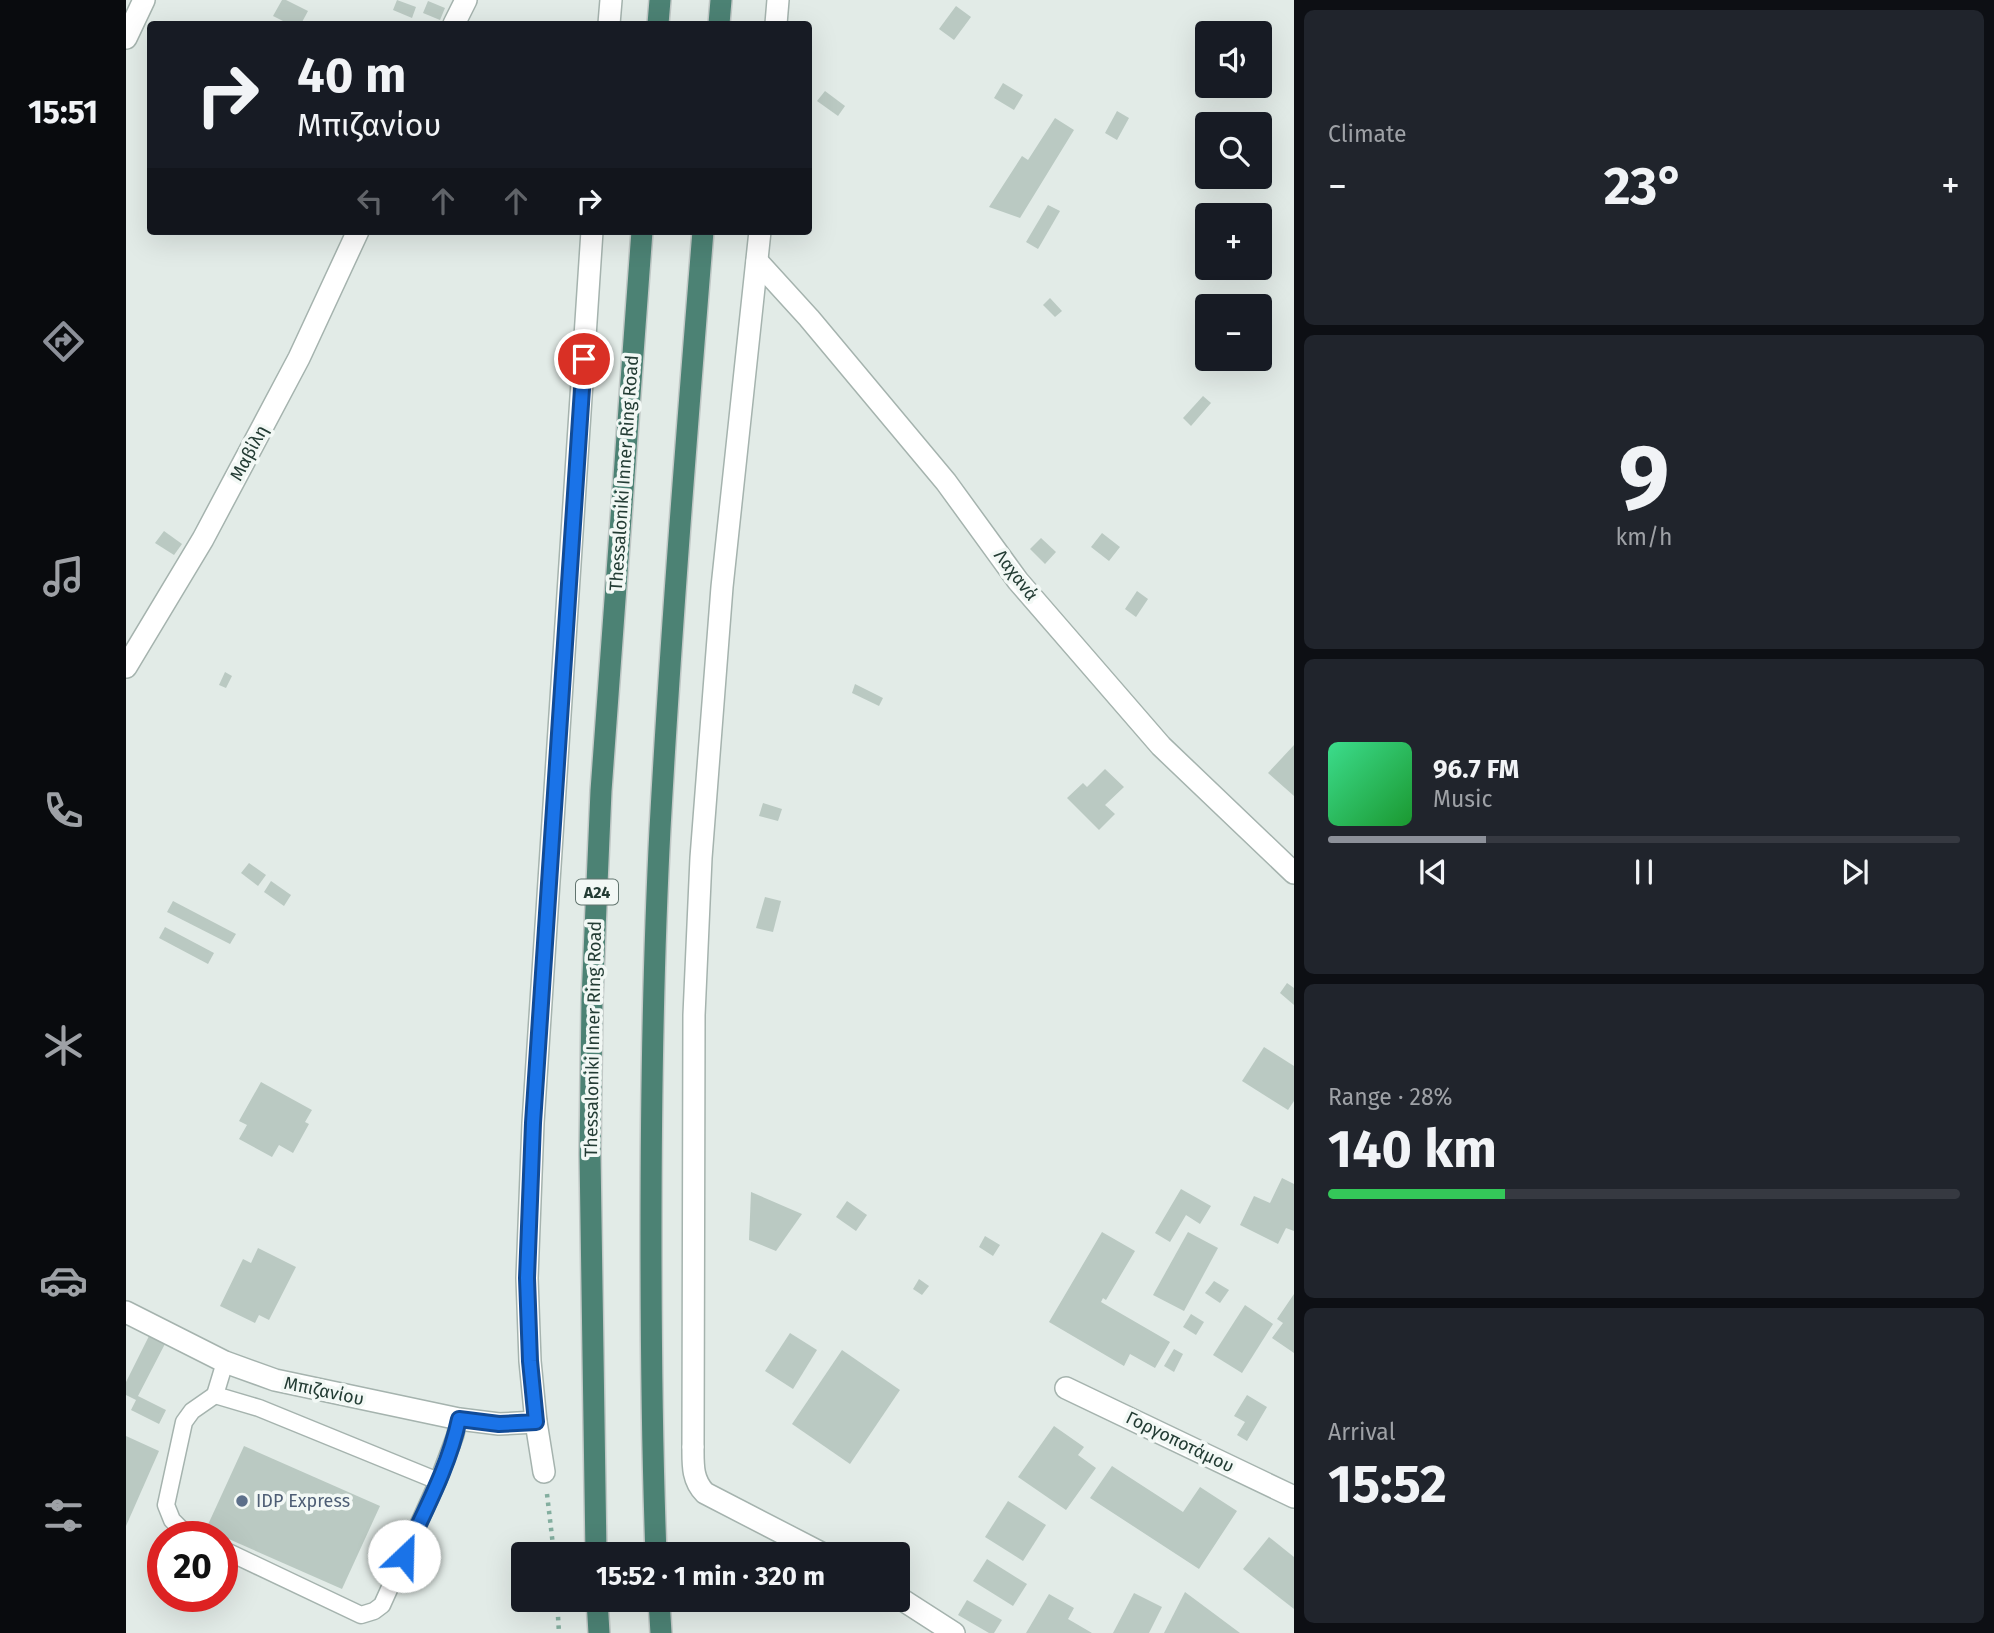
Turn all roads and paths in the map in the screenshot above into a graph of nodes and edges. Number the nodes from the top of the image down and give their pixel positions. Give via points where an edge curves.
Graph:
1 (144, 0) edge
2 (466, 0) edge
3 (611, 0) edge
4 (660, 0) edge
5 (721, 0) edge
6 (778, 0) edge
7 (456, 21) edge
8 (609, 21) edge
9 (658, 21) edge
10 (719, 21) edge
11 (776, 21) edge
12 (126, 38) edge
13 (356, 235) edge
14 (592, 235) edge
15 (642, 235) edge
16 (703, 235) edge
17 (760, 235) edge
18 (757, 261) junction
19 (126, 667) edge
20 (1294, 873) edge
21 (126, 1312) edge
22 (226, 1362) junction
23 (1066, 1388) dead end
24 (215, 1395) junction
25 (459, 1419) junction
26 (536, 1422) junction
27 (544, 1472) joint
28 (438, 1481) junction
29 (1294, 1497) edge
30 (173, 1521) edge
31 (553, 1542) edge
32 (596, 1542) edge
33 (656, 1542) edge
34 (801, 1542) edge
35 (238, 1557) edge
36 (910, 1607) edge
37 (558, 1612) edge
38 (598, 1612) edge
39 (660, 1612) edge
40 (932, 1626) edge
41 (559, 1633) edge
42 (599, 1633) edge
43 (661, 1633) edge
44 (954, 1633) edge

1 - 12 street
2 - 7 street
3 - 8 street
4 - 9 highway
5 - 10 highway
6 - 11 street
13 - 19 street, Μαβίλη via 299,358 229,491
14 - 26 street via 533,1123 527,1278
15 - 32 highway, Thessaloniki Inner Ring Road / Α24 via 601,780 592,1000
16 - 33 highway via 655,949 651,1285
17 - 18 street
18 - 20 street, Λαχανά via 946,482 1018,581 1161,746
18 - 34 street via 722,587 701,871 694,1028 693,1447 695,1477 705,1493
21 - 22 street, Μπιζανίου
22 - 24 lane
22 - 25 street, Μπιζανίου via 297,1386
23 - 29 street, Γοργοποτάμου
24 - 28 lane
24 - 30 lane via 184,1422 166,1505
25 - 26 street, Μπιζανίου
25 - 28 lane
26 - 27 street
27 - 31 path
28 - 35 lane via 382,1605 374,1611 360,1615
36 - 40 street
37 - 41 path
38 - 42 highway
39 - 43 highway
40 - 44 street

